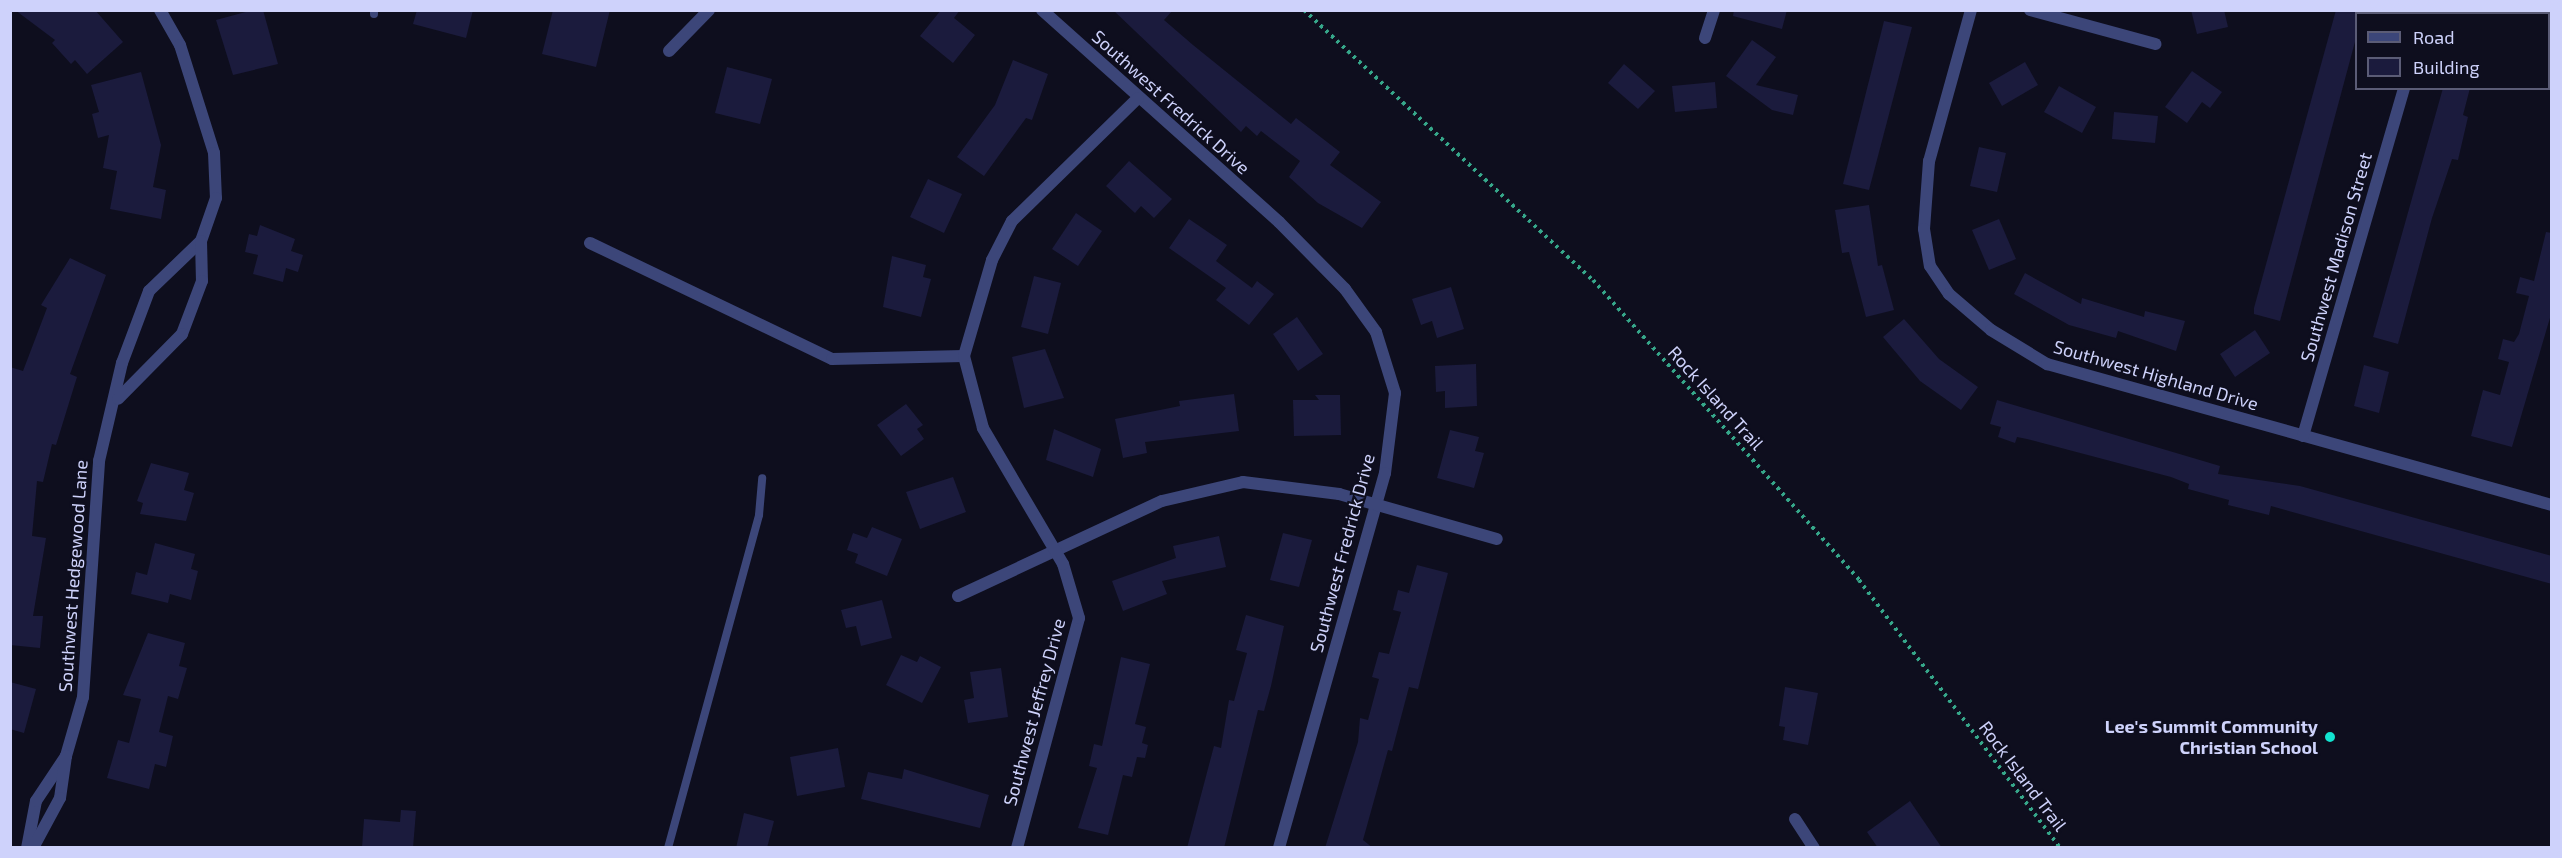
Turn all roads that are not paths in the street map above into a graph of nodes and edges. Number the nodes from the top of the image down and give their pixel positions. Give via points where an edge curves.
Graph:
1 (160, 10) edge
2 (709, 10) edge
3 (1042, 10) edge
4 (1714, 10) edge
5 (1971, 10) edge
6 (2030, 10) edge
7 (1705, 38) dead end
8 (2155, 44) dead end
9 (669, 51) dead end
10 (2403, 90) edge
11 (1138, 98) junction
12 (201, 241) junction
13 (590, 243) dead end
14 (963, 356) junction
15 (118, 399) junction
16 (2303, 436) junction
17 (762, 478) dead end
18 (1376, 505) junction
19 (2552, 505) edge
20 (1497, 539) dead end
21 (1055, 549) junction
22 (958, 596) dead end
23 (66, 756) junction
24 (1796, 819) dead end
25 (27, 848) edge
26 (33, 848) edge
27 (668, 848) edge
28 (1017, 848) edge
29 (1280, 848) edge
30 (1814, 848) edge

1 - 12 street, Southwest Hedgewood Lane via 180,45 214,153 216,198
2 - 9 street
3 - 11 street, Southwest Fredrick Drive
4 - 7 street
5 - 16 street, Southwest Highland Drive via 1929,161 1924,229 1930,266 1949,294 1991,330 2047,364
6 - 8 street
10 - 16 street, Southwest Madison Street
11 - 14 street via 1012,221 992,260
11 - 18 street, Southwest Fredrick Drive via 1279,222 1345,289 1376,332 1395,393
12 - 15 street, Southwest Hedgewood Lane via 149,291 131,329
12 - 15 street, Southwest Hedgewood Lane via 202,281 182,334
13 - 14 street via 832,359
14 - 21 street, Southwest Jeffrey Drive via 983,428
15 - 23 street, Southwest Hedgewood Lane via 99,461 83,697
16 - 19 street, Southwest Highland Drive
17 - 27 lane via 759,515
18 - 20 street
18 - 21 street via 1283,483 1243,482 1162,501
18 - 29 street, Southwest Fredrick Drive
21 - 22 street
21 - 28 street, Southwest Jeffrey Drive via 1079,618
23 - 25 street, Southwest Hedgewood Lane via 36,801
23 - 26 street, Southwest Hedgewood Lane via 60,798
24 - 30 street

